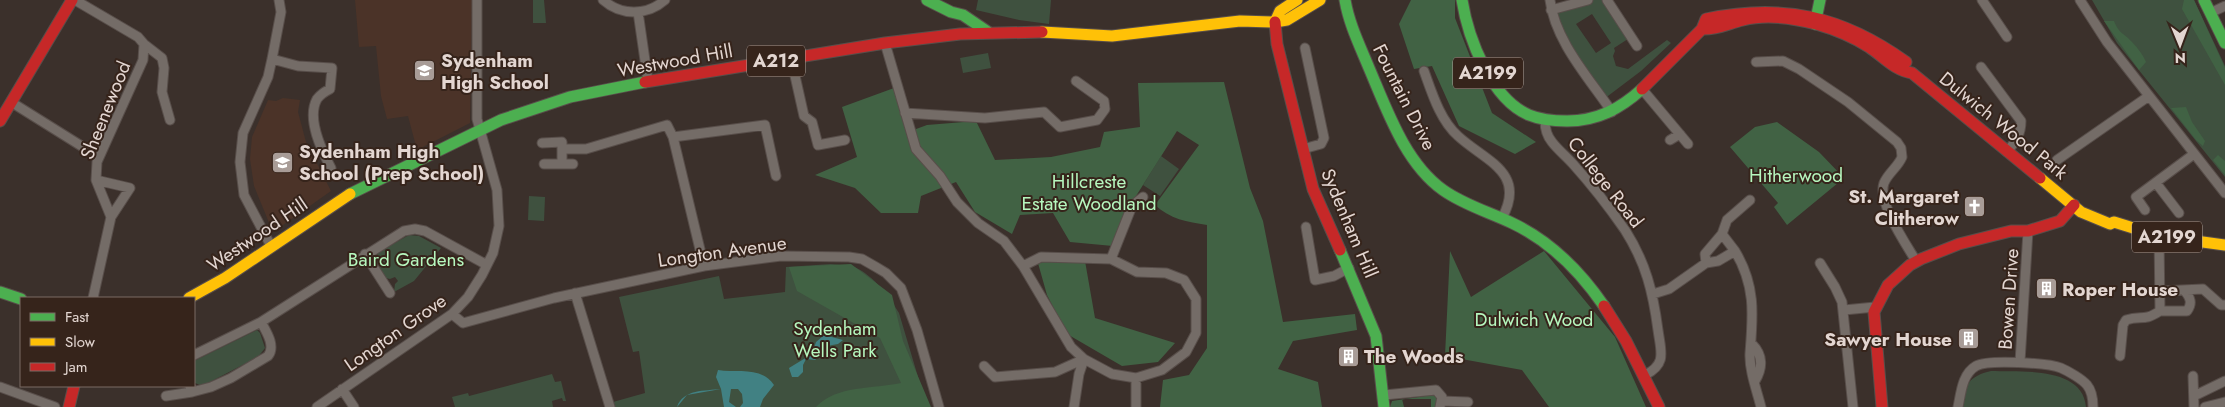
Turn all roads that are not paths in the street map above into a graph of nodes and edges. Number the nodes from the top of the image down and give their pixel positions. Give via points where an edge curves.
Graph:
1 (74, 0) edge
2 (279, 0) edge
3 (477, 0) edge
4 (603, 0) edge
5 (665, 0) edge
6 (927, 0) edge
7 (1298, 0) edge
8 (1320, 0) edge
9 (1346, 0) edge
10 (1462, 0) edge
11 (1550, 0) edge
12 (1588, 0) edge
13 (1606, 0) edge
14 (1982, 0) edge
15 (2080, 0) edge
16 (2204, 0) edge
17 (1819, 5) edge
18 (2225, 6) edge
19 (1551, 10) junction
20 (638, 12) junction
21 (951, 12) junction
22 (2210, 13) junction
23 (963, 15) junction
24 (1275, 22) junction
25 (1815, 24) junction
26 (1702, 30) junction
27 (988, 32) junction
28 (1004, 32) junction
29 (960, 34) junction
30 (2007, 37) dead end
31 (885, 43) junction
32 (2225, 43) edge
33 (144, 44) junction
34 (1637, 46) dead end
35 (1305, 48) dead end
36 (272, 58) junction
37 (791, 58) junction
38 (1756, 62) dead end
39 (1981, 67) dead end
40 (1424, 71) dead end
41 (1912, 73) junction
42 (1076, 81) dead end
43 (648, 82) junction
44 (1642, 88) junction
45 (2148, 96) junction
46 (11, 102) junction
47 (1612, 112) junction
48 (905, 113) junction
49 (170, 120) dead end
50 (0, 121) edge
51 (1545, 121) junction
52 (480, 130) junction
53 (1680, 134) junction
54 (673, 137) junction
55 (845, 140) dead end
56 (1670, 140) dead end
57 (542, 142) dead end
58 (1688, 144) dead end
59 (83, 147) dead end
60 (1303, 148) junction
61 (562, 149) junction
62 (2007, 152) junction
63 (2194, 154) junction
64 (2057, 160) dead end
65 (544, 164) dead end
66 (562, 164) junction
67 (573, 164) dead end
68 (331, 168) dead end
69 (776, 176) dead end
70 (96, 180) junction
71 (2156, 183) junction
72 (2225, 193) edge
73 (1143, 197) dead end
74 (1750, 200) dead end
75 (2074, 205) junction
76 (2145, 210) dead end
77 (2179, 213) dead end
78 (110, 217) junction
79 (1502, 218) junction
80 (1306, 227) dead end
81 (2028, 230) junction
82 (1722, 234) junction
83 (2159, 236) junction
84 (271, 246) junction
85 (2225, 246) edge
86 (1735, 251) junction
87 (365, 254) junction
88 (1111, 259) junction
89 (1916, 261) junction
90 (1706, 263) junction
91 (1820, 263) dead end
92 (487, 265) junction
93 (704, 266) junction
94 (1023, 266) junction
95 (1349, 268) junction
96 (2184, 290) junction
97 (2160, 291) junction
98 (0, 292) edge
99 (390, 292) dead end
100 (575, 293) junction
101 (1653, 294) junction
102 (94, 297) edge
103 (191, 297) edge
104 (20, 300) edge
105 (2225, 305) edge
106 (1875, 307) junction
107 (1844, 310) junction
108 (2160, 311) junction
109 (452, 314) junction
110 (261, 322) junction
111 (195, 355) edge
112 (2120, 356) dead end
113 (1084, 359) junction
114 (2020, 362) junction
115 (984, 366) dead end
116 (1645, 375) junction
117 (2193, 376) dead end
118 (1136, 378) junction
119 (2225, 381) edge
120 (0, 387) edge
121 (74, 387) edge
122 (191, 389) edge
123 (342, 389) junction
124 (1384, 394) junction
125 (166, 396) dead end
126 (2194, 396) junction
127 (1468, 402) dead end
128 (2225, 402) edge
129 (1441, 404) edge
130 (56, 407) edge
131 (69, 407) edge
132 (317, 407) edge
133 (354, 407) edge
134 (610, 407) edge
135 (939, 407) edge
136 (1074, 407) edge
137 (1136, 407) edge
138 (1384, 407) edge
139 (1659, 407) edge
140 (1761, 407) edge
141 (1853, 407) edge
142 (1882, 407) edge
143 (1958, 407) edge
144 (2093, 407) edge
145 (2194, 407) edge
146 (2205, 407) edge

1 - 33 street, Sheenewood via 138,37
1 - 46 main road
2 - 36 street via 281,12
3 - 52 street, Longton Grove via 477,119
4 - 20 street via 623,11
5 - 20 street via 649,10
6 - 21 main road
7 - 24 main road via 1280,11
8 - 24 main road, Westwood Hill / A212 via 1287,20
9 - 79 main road, Fountain Drive via 1350,22 1387,107 1404,142 1423,170 1441,189
10 - 51 main road, A2199 via 1474,46 1496,90 1529,116
11 - 19 street
12 - 19 street
13 - 34 street
14 - 30 street
15 - 45 street
16 - 22 main road
17 - 25 main road
17 - 26 main road, Dulwich Wood Park / A2199 via 1748,3 1725,9 1706,19
17 - 41 main road, Dulwich Wood Park / A2199 via 1879,42 1910,65
18 - 22 street
19 - 47 street via 1566,44
20 - 43 street
21 - 23 main road
21 - 29 main road
22 - 32 main road
23 - 27 main road
23 - 28 main road
24 - 28 main road, Westwood Hill / A212 via 1240,21 1112,36
24 - 60 main road, Sydenham Hill
25 - 26 main road, Dulwich Wood Park / A2199 via 1769,17 1744,19 1714,30
25 - 41 main road, Dulwich Wood Park / A2199 via 1868,47 1904,72
26 - 44 main road, Dulwich Wood Park / A2199
27 - 28 main road, Westwood Hill / A212
27 - 29 main road, Westwood Hill / A212
29 - 31 main road, Westwood Hill / A212
31 - 37 main road, Westwood Hill / A212
31 - 48 street
33 - 49 street via 162,58 162,92
33 - 70 street, Sheenewood via 143,60 99,156
35 - 60 street via 1324,138 1321,144
36 - 68 street via 298,66 332,68 330,89 318,98 314,109 315,131
36 - 84 street via 268,76 243,133 240,162 244,195
37 - 43 main road, Westwood Hill / A212
37 - 55 street via 804,116 812,122 818,145
38 - 89 street via 1783,61 1799,70 1848,102 1897,142 1902,157 1886,178 1882,192
39 - 62 street via 2021,121 2021,131
40 - 79 street via 1436,104 1457,135 1506,174 1510,194
41 - 62 main road, Dulwich Wood Park / A2199
42 - 48 street via 1104,101 1106,109 1097,120 1060,127 1044,112 985,118
43 - 52 main road, Westwood Hill / A212 via 570,97
44 - 47 main road, Dulwich Wood Park / A2199
44 - 53 street
45 - 63 street
45 - 64 street
46 - 50 main road
46 - 59 street
47 - 51 main road, Dulwich Wood Park / A2199 via 1596,118
48 - 94 street via 916,149 957,202 978,223 1004,241
51 - 101 street, College Road via 1551,141 1625,230 1646,269
52 - 84 main road, Westwood Hill / A212 via 349,195
52 - 92 street, Longton Grove via 497,190 498,205 497,240
53 - 56 street
53 - 58 street
54 - 61 street via 667,125 586,149
54 - 69 street via 765,125
54 - 93 street
57 - 61 street via 562,142
60 - 95 main road, Sydenham Hill via 1313,189
61 - 66 street
62 - 75 main road, Dulwich Wood Park / A2199
63 - 71 street
63 - 72 street
65 - 66 street
66 - 67 street
70 - 78 street, Sheenewood
70 - 78 street, Sheenewood via 130,188
71 - 76 street via 2136,197
71 - 77 street
73 - 88 street via 1132,206
74 - 82 street via 1727,220
75 - 81 main road via 2060,221
75 - 83 main road, Dulwich Wood Park / A2199 via 2086,205 2112,217 2114,222
78 - 102 street, Sheenewood
79 - 116 main road, Fountain Drive via 1548,245 1589,285 1623,333
80 - 95 street via 1315,280 1334,276
81 - 89 main road via 1976,239
81 - 114 street, Bowen Drive
82 - 86 street
82 - 90 street via 1705,254
83 - 85 main road, Dulwich Wood Park / A2199
83 - 97 street
84 - 103 main road, Westwood Hill / A212
86 - 90 street via 1718,261
86 - 140 street via 1751,285 1751,369
87 - 92 street via 398,234 415,229 425,231
87 - 99 street
87 - 110 street
88 - 94 street via 1041,257
88 - 118 street via 1138,272 1166,273 1184,280 1196,299 1196,333 1186,352 1162,370
89 - 106 main road via 1888,285
90 - 101 street via 1669,289
91 - 107 street via 1840,294
92 - 109 street, Longton Grove via 468,297
93 - 100 street, Longton Avenue
93 - 135 street, Longton Avenue via 781,256 833,256 862,259 886,273 905,297
94 - 113 street via 1072,347
95 - 124 main road, Sydenham Hill via 1376,336
96 - 97 street
96 - 105 street via 2203,289
96 - 108 street via 2191,300 2187,311
97 - 108 street
98 - 104 main road
100 - 109 street, Longton Avenue via 463,323
100 - 134 street
101 - 116 street, College Road via 1662,358 1656,369
106 - 107 street
106 - 142 main road
107 - 141 street
108 - 112 street via 2144,320 2126,320
109 - 123 street, Longton Grove
110 - 111 street
110 - 122 street via 270,341 268,356 224,381
113 - 115 street via 1055,372 995,377
113 - 118 street via 1112,374
113 - 136 street
114 - 143 street via 1976,366 1964,379
114 - 144 street, Bowen Drive via 2060,367 2087,384 2093,396
116 - 139 main road
117 - 126 street
118 - 137 street
119 - 126 street
120 - 130 street
121 - 131 main road
122 - 125 street
123 - 132 street, Longton Grove
123 - 133 street
124 - 129 street via 1436,390 1441,394
124 - 138 main road, Sydenham Hill
126 - 145 street
127 - 129 street
128 - 146 street

